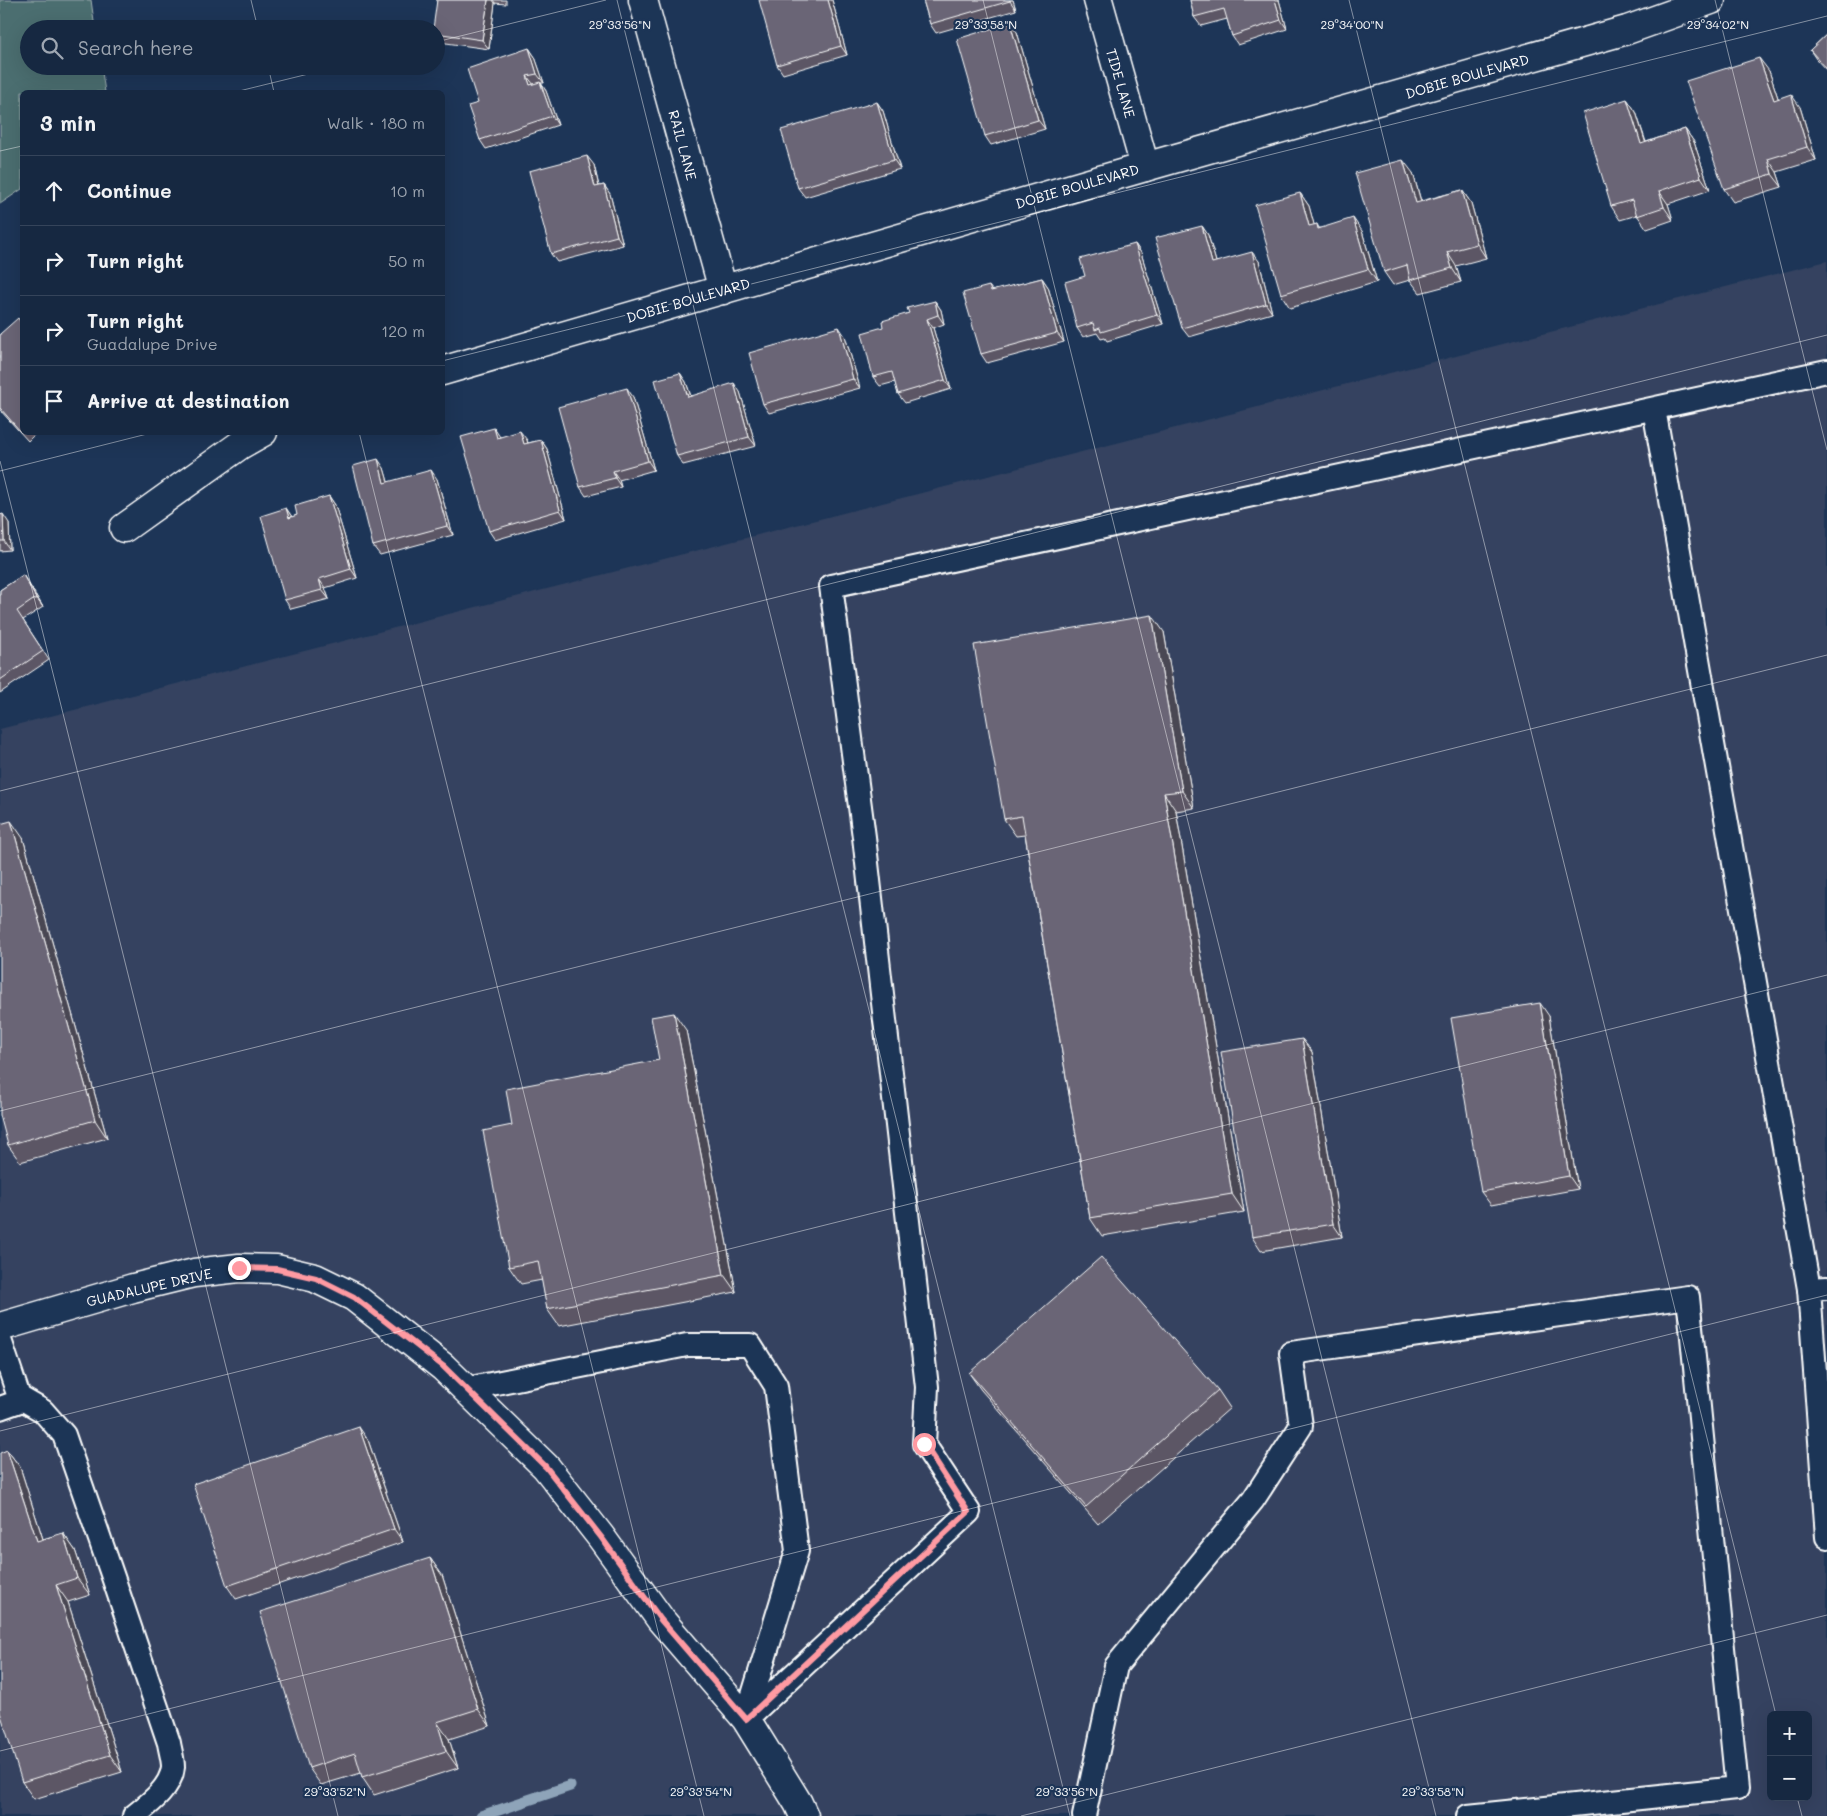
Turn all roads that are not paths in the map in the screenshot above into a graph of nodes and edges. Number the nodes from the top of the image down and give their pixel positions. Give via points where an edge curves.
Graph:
1 (643, 0) edge
2 (1098, 0) edge
3 (1711, 0) edge
4 (1145, 166) junction
5 (723, 290) junction
6 (445, 370) edge
7 (1827, 372) edge
8 (1654, 409) junction
9 (257, 435) edge
10 (124, 528) dead end
11 (1818, 1288) edge
12 (0, 1327) edge
13 (0, 1340) edge
14 (466, 1389) junction
15 (10, 1403) edge
16 (1827, 1537) edge
17 (746, 1719) junction
18 (134, 1816) edge
19 (804, 1816) edge
20 (1084, 1816) edge
21 (1468, 1816) edge

1 - 5 street, RAIL LANE
2 - 4 street, TIDE LANE
3 - 4 street, DOBIE BOULEVARD via 1627,30
4 - 5 street, DOBIE BOULEVARD
5 - 6 street, DOBIE BOULEVARD
7 - 8 lane
8 - 11 lane
8 - 17 lane via 831,586 864,837 927,1388 924,1444 968,1512
9 - 10 street
11 - 16 lane
12 - 14 street, GUADALUPE DRIVE via 194,1273 239,1268 277,1269 316,1278 354,1297 443,1366
13 - 15 lane
14 - 17 street, GUADALUPE DRIVE via 546,1467 661,1620
14 - 17 lane via 687,1346 750,1345 776,1386 797,1551
15 - 18 lane via 43,1411 64,1435 169,1743 172,1767 168,1784
17 - 19 street, GUADALUPE DRIVE
20 - 21 lane via 1116,1666 1253,1500 1301,1426 1291,1353 1688,1297 1737,1788

